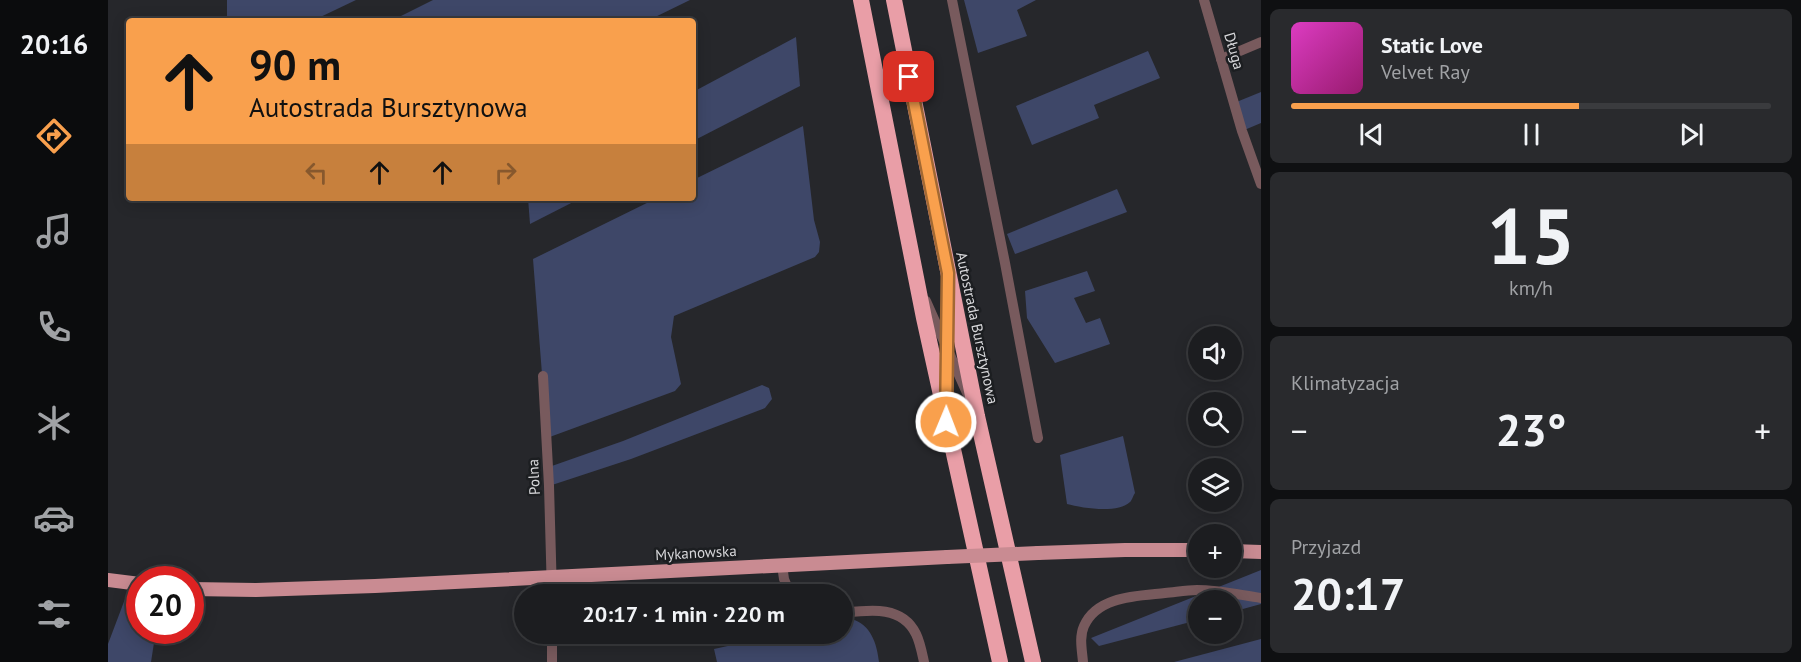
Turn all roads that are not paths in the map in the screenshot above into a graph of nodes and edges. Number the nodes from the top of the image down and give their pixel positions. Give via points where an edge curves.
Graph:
1 (861, 0) edge
2 (894, 0) edge
3 (952, 0) edge
4 (1204, 0) edge
5 (1261, 42) edge
6 (1221, 59) junction
7 (1261, 184) edge
8 (948, 273) junction
9 (917, 281) junction
10 (947, 348) junction
11 (543, 376) dead end
12 (977, 416) junction
13 (946, 422) junction
14 (1038, 438) dead end
15 (1188, 550) edge
16 (1242, 551) edge
17 (1261, 552) edge
18 (782, 565) junction
19 (552, 576) junction
20 (108, 580) edge
21 (126, 582) edge
22 (552, 584) edge
23 (786, 584) edge
24 (204, 589) edge
25 (1261, 598) edge
26 (853, 612) edge
27 (552, 644) edge
28 (552, 662) edge
29 (924, 662) edge
30 (1000, 662) edge
31 (1033, 662) edge
32 (1083, 662) edge

1 - 9 highway
2 - 8 highway, Autostrada Bursztynowa
3 - 14 street
4 - 6 street, Długa
5 - 6 street
6 - 7 street, Długa
8 - 10 street
8 - 12 highway, Autostrada Bursztynowa
9 - 10 street
9 - 13 highway
10 - 12 street
10 - 13 street
11 - 19 street, Polna
12 - 31 highway, Autostrada Bursztynowa
13 - 30 highway
15 - 18 main road, Mykanowska, bridge
16 - 17 main road
18 - 19 main road, Mykanowska
18 - 23 street
19 - 22 street, Polna
19 - 24 main road, Mykanowska via 364,587
20 - 21 main road
25 - 32 street via 1196,590 1109,602 1090,615 1084,627
26 - 29 street via 883,611 906,622 916,633
27 - 28 street

